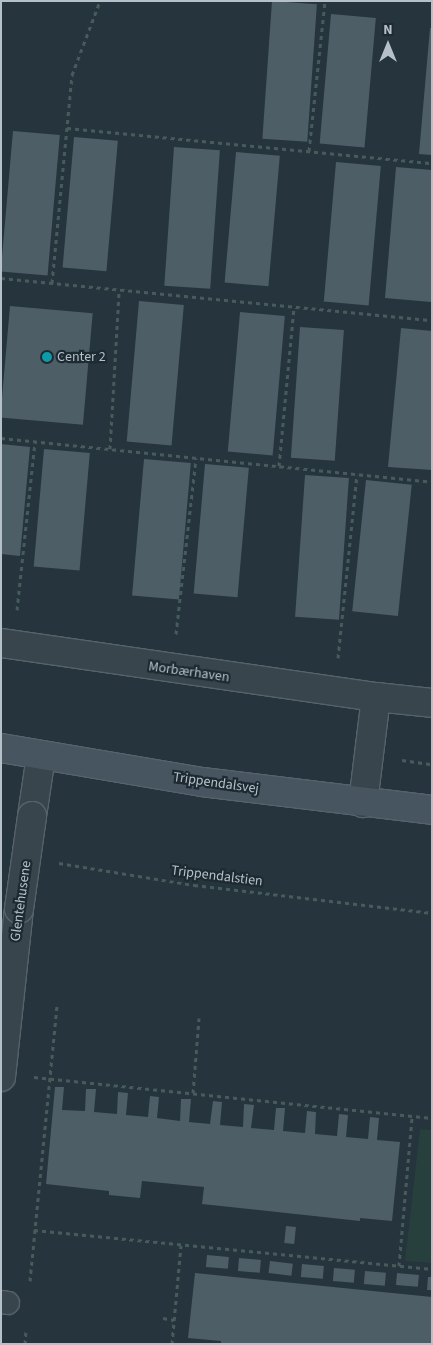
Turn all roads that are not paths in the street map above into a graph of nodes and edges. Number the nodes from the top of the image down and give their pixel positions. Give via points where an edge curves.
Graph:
1 (7, 644) edge
2 (376, 697) junction
3 (432, 703) edge
4 (1, 748) edge
5 (41, 756) junction
6 (363, 802) junction
7 (432, 810) edge
8 (1, 1075) edge

1 - 2 street, Morbærhaven
2 - 3 street, Morbærhaven
2 - 6 street
4 - 5 street, Trippendalsvej
5 - 6 street, Trippendalsvej via 202,782
5 - 8 street, Glentehusene, bridge via 19,910
6 - 7 street, Trippendalsvej

